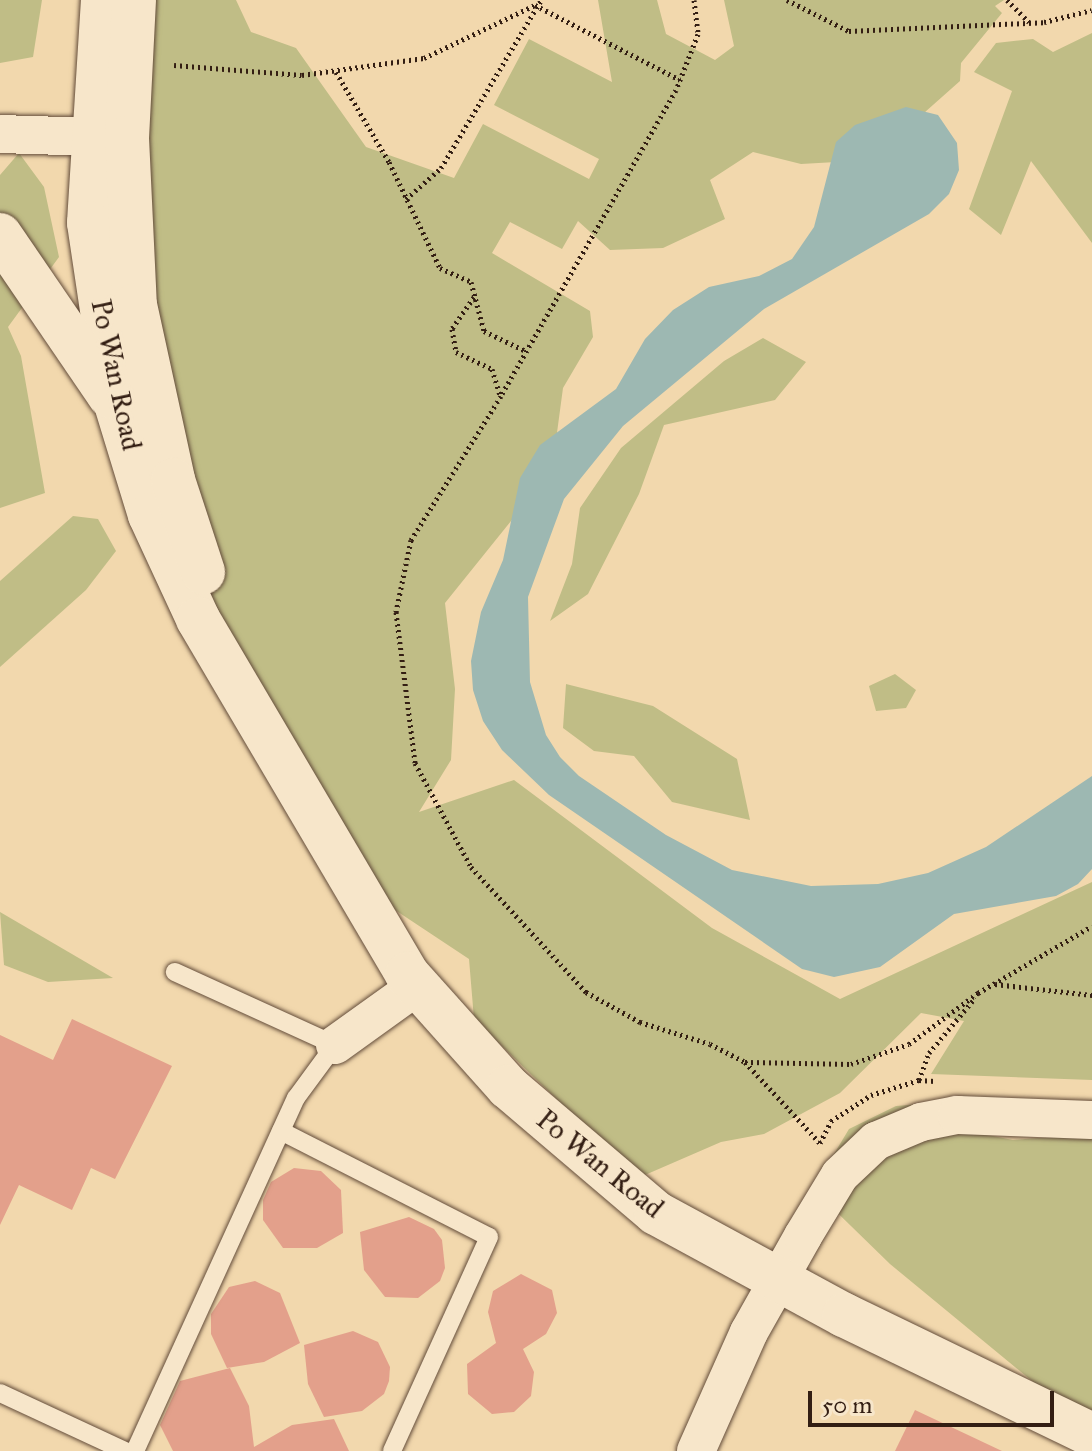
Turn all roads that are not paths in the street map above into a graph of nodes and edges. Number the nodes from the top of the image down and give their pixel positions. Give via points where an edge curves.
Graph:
1 (103, 0) edge
2 (134, 0) edge
3 (0, 134) edge
4 (110, 138) junction
5 (0, 235) edge
6 (116, 404) junction
7 (258, 722) junction
8 (175, 972) dead end
9 (417, 986) junction
10 (335, 1045) junction
11 (1092, 1120) edge
12 (281, 1131) junction
13 (777, 1280) junction
14 (0, 1393) edge
15 (1092, 1435) edge
16 (125, 1451) edge
17 (135, 1451) edge
18 (392, 1451) edge
19 (696, 1451) edge

1 - 4 street, Po Wan Road
2 - 4 street, Po Wan Road
3 - 4 street
4 - 6 street, Po Wan Road via 89,223
4 - 7 street, Po Wan Road via 152,396 222,634
5 - 6 street
6 - 7 street, Po Wan Road via 150,515 198,619
7 - 9 street, Po Wan Road
8 - 10 lane
9 - 10 street
9 - 13 street, Po Wan Road via 508,1087 656,1213
10 - 12 lane via 296,1098
11 - 13 street via 957,1115 876,1141 840,1175
12 - 17 lane
12 - 18 lane via 489,1237
13 - 15 street, Po Wan Road
13 - 19 street
14 - 16 lane

